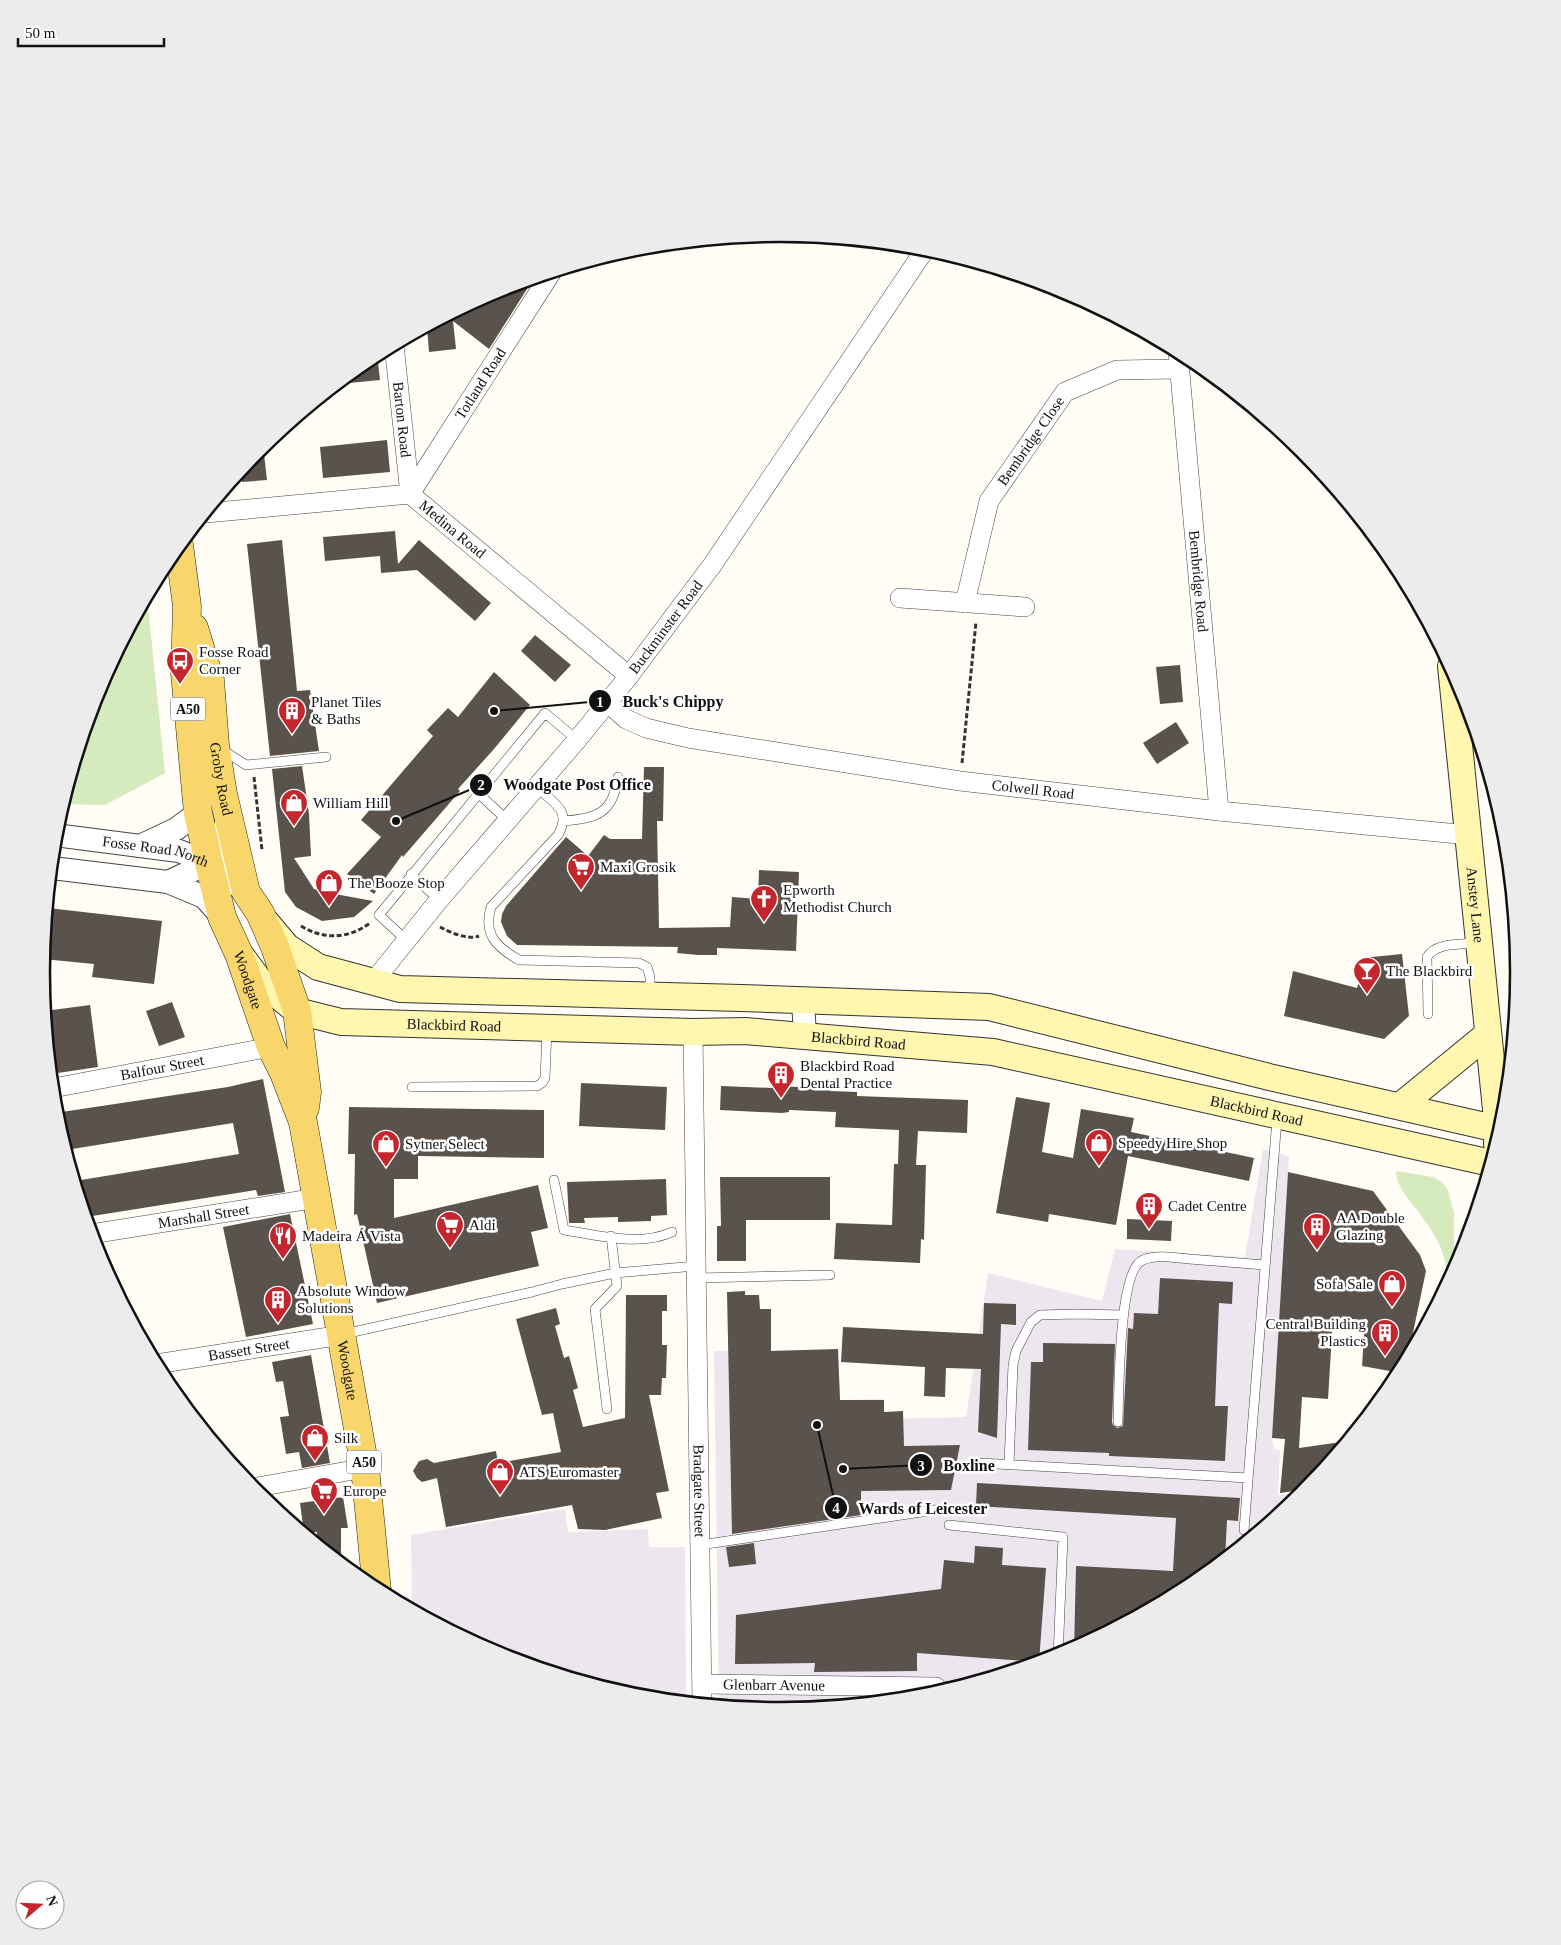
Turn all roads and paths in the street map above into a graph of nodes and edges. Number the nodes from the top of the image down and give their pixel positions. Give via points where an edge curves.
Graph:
1 (921, 256) edge
2 (546, 281) edge
3 (395, 353) edge
4 (1178, 360) edge
5 (410, 494) junction
6 (214, 512) edge
7 (181, 557) edge
8 (900, 598) dead end
9 (971, 604) junction
10 (187, 606) junction
11 (1025, 607) dead end
12 (629, 676) junction
13 (1456, 695) edge
14 (608, 703) junction
15 (577, 740) junction
16 (215, 745) junction
17 (326, 757) dead end
18 (252, 764) junction
19 (618, 777) dead end
20 (960, 781) junction
21 (537, 787) junction
22 (478, 793) junction
23 (1219, 811) junction
24 (198, 813) junction
25 (227, 819) junction
26 (508, 821) junction
27 (564, 821) junction
28 (1469, 835) junction
29 (63, 836) edge
30 (140, 846) junction
31 (263, 857) dead end
32 (209, 863) junction
33 (57, 869) edge
34 (411, 874) junction
35 (168, 882) junction
36 (439, 900) junction
37 (253, 903) junction
38 (379, 915) junction
39 (222, 917) junction
40 (300, 926) dead end
41 (407, 942) junction
42 (1479, 943) junction
43 (239, 954) junction
44 (373, 982) junction
45 (650, 995) junction
46 (802, 1000) junction
47 (297, 1011) junction
48 (1428, 1014) dead end
49 (547, 1027) junction
50 (693, 1032) junction
51 (1488, 1034) junction
52 (805, 1036) junction
53 (271, 1047) junction
54 (59, 1087) edge
55 (412, 1087) dead end
56 (1400, 1106) junction
57 (1277, 1115) junction
58 (1497, 1116) edge
59 (303, 1122) junction
60 (1493, 1133) edge
61 (1486, 1162) edge
62 (554, 1180) dead end
63 (317, 1198) junction
64 (672, 1232) dead end
65 (99, 1233) edge
66 (611, 1236) junction
67 (1265, 1265) junction
68 (696, 1272) junction
69 (616, 1273) junction
70 (830, 1275) dead end
71 (1123, 1315) junction
72 (342, 1335) junction
73 (164, 1363) edge
74 (607, 1409) dead end
75 (1118, 1422) dead end
76 (980, 1462) dead end
77 (1009, 1464) junction
78 (365, 1468) junction
79 (1248, 1478) junction
80 (261, 1486) edge
81 (942, 1509) dead end
82 (949, 1525) dead end
83 (1244, 1530) dead end
84 (700, 1545) junction
85 (376, 1581) edge
86 (1058, 1648) edge
87 (702, 1684) junction
88 (936, 1686) edge
89 (892, 1693) edge
90 (702, 1698) edge

1 - 12 street, Buckminster Road via 713,564
2 - 5 street, Totland Road
3 - 5 street, Barton Road
4 - 9 street, Bembridge Close via 1117,370 1065,392 989,501
4 - 23 street, Bembridge Road
5 - 6 street, Medina Road
5 - 12 street, Medina Road
7 - 10 main road, Groby Road / A50
8 - 9 street
9 - 11 street
9 - 20 path
10 - 16 main road, Groby Road / A50 via 210,680
10 - 24 main road, Groby Road / A50 via 185,673
12 - 14 street, Buckminster Road
13 - 28 main road, Anstey Lane
14 - 15 street, Buckminster Road
14 - 20 street, Colwell Road via 626,719 646,728 688,738
15 - 21 street, Buckminster Road
15 - 22 lane via 545,713
16 - 18 lane via 246,765
16 - 25 main road, Groby Road / A50
17 - 18 lane
18 - 31 path
19 - 27 lane via 615,796 604,810 596,816
20 - 23 street, Colwell Road
21 - 26 street, Buckminster Road
21 - 27 lane via 561,810
22 - 26 lane
22 - 34 lane
23 - 28 street, Colwell Road
24 - 30 street via 176,829
24 - 32 main road, Groby Road / A50
25 - 32 street via 218,855
25 - 37 main road, Groby Road / A50
26 - 36 street, Buckminster Road
27 - 45 lane via 558,836 491,907 489,933 506,952 519,960 639,963 647,967
28 - 42 main road, Anstey Lane
29 - 30 street, Fosse Road North
30 - 32 street, Fosse Road North via 179,851
32 - 35 street
32 - 37 street, Fosse Road North
32 - 39 main road, Woodgate / A50
33 - 35 street, Fosse Road North
34 - 36 lane
34 - 38 lane
35 - 39 street, Fosse Road North via 204,897
36 - 41 street, Buckminster Road
37 - 44 main road via 287,947 318,967
37 - 47 main road, Woodgate / A50 via 286,977
38 - 40 path via 354,932 341,935 314,934
38 - 41 lane
39 - 43 main road, Woodgate / A50
41 - 44 street, Buckminster Road
42 - 48 lane via 1436,948 1430,952 1427,957
42 - 51 main road, Anstey Lane
43 - 47 main road, Blackbird Road via 259,980
43 - 53 main road, Woodgate / A50
44 - 45 main road via 400,989
45 - 46 main road
46 - 52 street
46 - 56 main road via 989,1007
47 - 49 main road, Blackbird Road via 341,1022
47 - 59 main road, Woodgate / A50 via 307,1092
49 - 50 main road, Blackbird Road
49 - 55 lane via 545,1078 537,1086
50 - 52 main road, Blackbird Road via 745,1031
50 - 68 street, Bradgate Street
51 - 56 main road
51 - 58 main road, Anstey Lane
52 - 57 main road, Blackbird Road via 993,1052
53 - 54 street, Balfour Street
53 - 59 main road, Woodgate / A50
56 - 60 main road
57 - 61 main road, Blackbird Road
57 - 67 lane
59 - 63 main road, Woodgate / A50
62 - 66 lane via 564,1230
63 - 65 street, Marshall Street
63 - 72 main road, Woodgate / A50
64 - 66 lane via 660,1238 640,1240
66 - 69 lane
67 - 71 lane via 1162,1257 1143,1260 1136,1265 1131,1277
67 - 79 lane
68 - 69 lane
68 - 70 lane
68 - 84 street, Bradgate Street
69 - 72 lane
69 - 74 lane via 617,1286 595,1309
71 - 75 lane
71 - 77 lane via 1040,1315 1031,1322 1016,1351 1013,1365
72 - 73 street, Bassett Street
72 - 78 main road, Woodgate / A50
76 - 77 lane
77 - 79 lane
78 - 80 street
78 - 85 main road, Woodgate / A50
79 - 83 lane
81 - 84 lane
82 - 86 lane via 1063,1537
84 - 87 street, Bradgate Street
87 - 89 street, Glenbarr Avenue
87 - 90 street, Bradgate Street
88 - 89 street, Glenbarr Avenue

